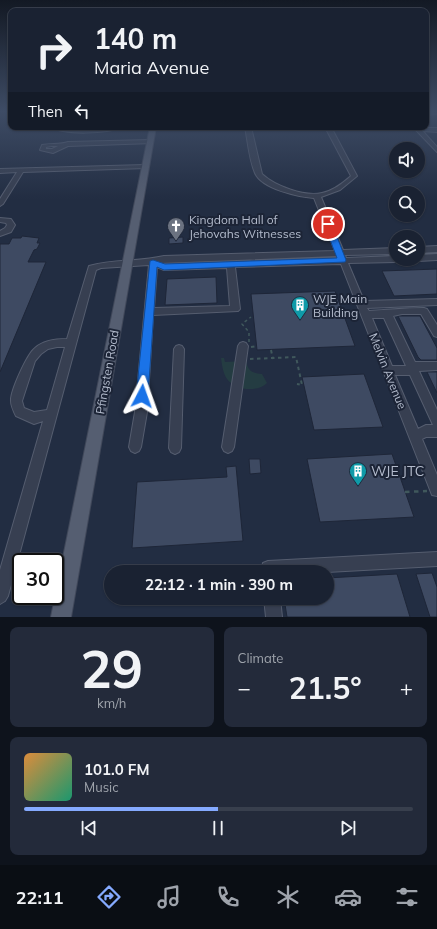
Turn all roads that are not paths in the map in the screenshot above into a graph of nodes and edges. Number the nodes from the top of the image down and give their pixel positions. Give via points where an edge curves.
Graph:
1 (251, 141) edge
2 (335, 141) edge
3 (429, 141) edge
4 (150, 142) joint
5 (61, 146) dead end
6 (437, 150) edge
7 (145, 167) junction
8 (21, 170) junction
9 (0, 171) edge
10 (317, 196) junction
11 (0, 204) edge
12 (0, 220) edge
13 (0, 234) edge
14 (389, 252) edge
15 (425, 252) edge
16 (341, 256) junction
17 (437, 256) edge
18 (425, 257) edge
19 (389, 258) edge
20 (153, 262) junction
21 (127, 263) junction
22 (231, 264) junction
23 (437, 302) edge
24 (363, 310) junction
25 (148, 312) junction
26 (387, 314) junction
27 (437, 333) edge
28 (72, 343) junction
29 (243, 346) dead end
30 (179, 349) dead end
31 (437, 366) edge
32 (412, 368) junction
33 (388, 371) junction
34 (52, 414) junction
35 (437, 422) edge
36 (437, 431) edge
37 (414, 436) junction
38 (135, 447) dead end
39 (228, 447) dead end
40 (175, 448) dead end
41 (433, 490) edge
42 (437, 559) edge
43 (324, 565) edge
44 (2, 578) edge
45 (0, 596) edge
46 (273, 605) edge
47 (61, 617) edge
48 (274, 617) edge

1 - 10 street via 258,174 268,183 282,189
2 - 10 street via 354,176 341,187
3 - 6 street
4 - 5 street
4 - 7 main road, Pfingsten Road
7 - 8 street
7 - 21 main road, Pfingsten Road
8 - 9 street
8 - 11 street
10 - 16 street, Melvin Avenue
12 - 13 street via 8,221 11,225
14 - 16 street
15 - 17 street
16 - 19 street
16 - 20 street
16 - 22 street
16 - 24 street, Melvin Avenue
17 - 18 street
20 - 21 street
20 - 22 street via 164,267
20 - 25 street
21 - 28 street via 104,264 92,268
21 - 47 main road, Pfingsten Road
22 - 25 street via 235,309
23 - 24 street
24 - 26 street
24 - 33 street, Melvin Avenue
25 - 38 street via 141,412
26 - 27 street via 424,311
26 - 32 street
28 - 34 street
28 - 34 street via 55,342 43,346 34,353 16,401 20,412 34,418
29 - 39 street
30 - 40 street
31 - 32 street
32 - 33 street
32 - 35 street
33 - 37 street, Melvin Avenue
34 - 44 street
36 - 37 street via 426,431
37 - 41 street, Melvin Avenue
42 - 43 street
44 - 45 street
46 - 48 street

